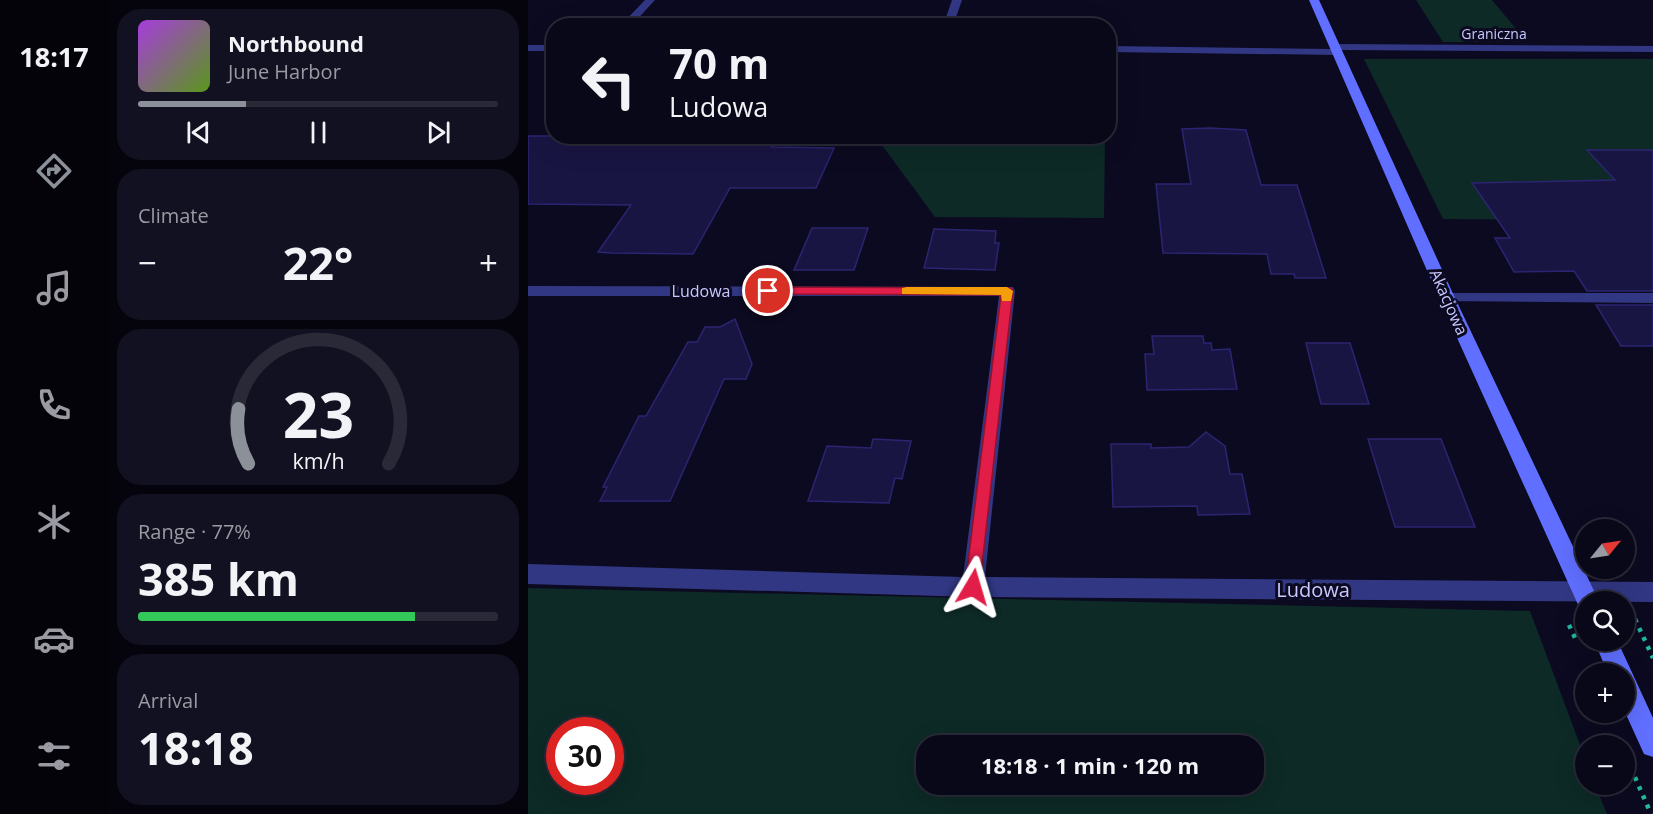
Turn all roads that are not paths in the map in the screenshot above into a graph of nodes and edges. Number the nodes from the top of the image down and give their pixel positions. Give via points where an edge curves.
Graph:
1 (650, 0) edge
2 (957, 0) edge
3 (1314, 0) edge
4 (633, 18) edge
5 (951, 18) edge
6 (528, 48) edge
7 (546, 48) edge
8 (1116, 49) edge
9 (1653, 49) edge
10 (1336, 50) junction
11 (528, 291) edge
12 (1447, 298) junction
13 (1653, 298) edge
14 (528, 574) edge
15 (973, 587) junction
16 (1583, 591) edge
17 (1635, 591) edge
18 (1653, 592) edge
19 (1575, 596) edge
20 (1635, 706) edge
21 (1653, 745) edge

1 - 4 street
2 - 5 street
3 - 10 street, Akacjowa
6 - 7 street
8 - 10 street, Graniczna
9 - 10 street, Graniczna
10 - 12 street, Akacjowa
11 - 15 street, Ludowa via 1007,291
12 - 13 lane
12 - 16 street, Akacjowa
14 - 15 street, Ludowa
15 - 19 street, Ludowa
17 - 18 street, Ludowa
20 - 21 street

